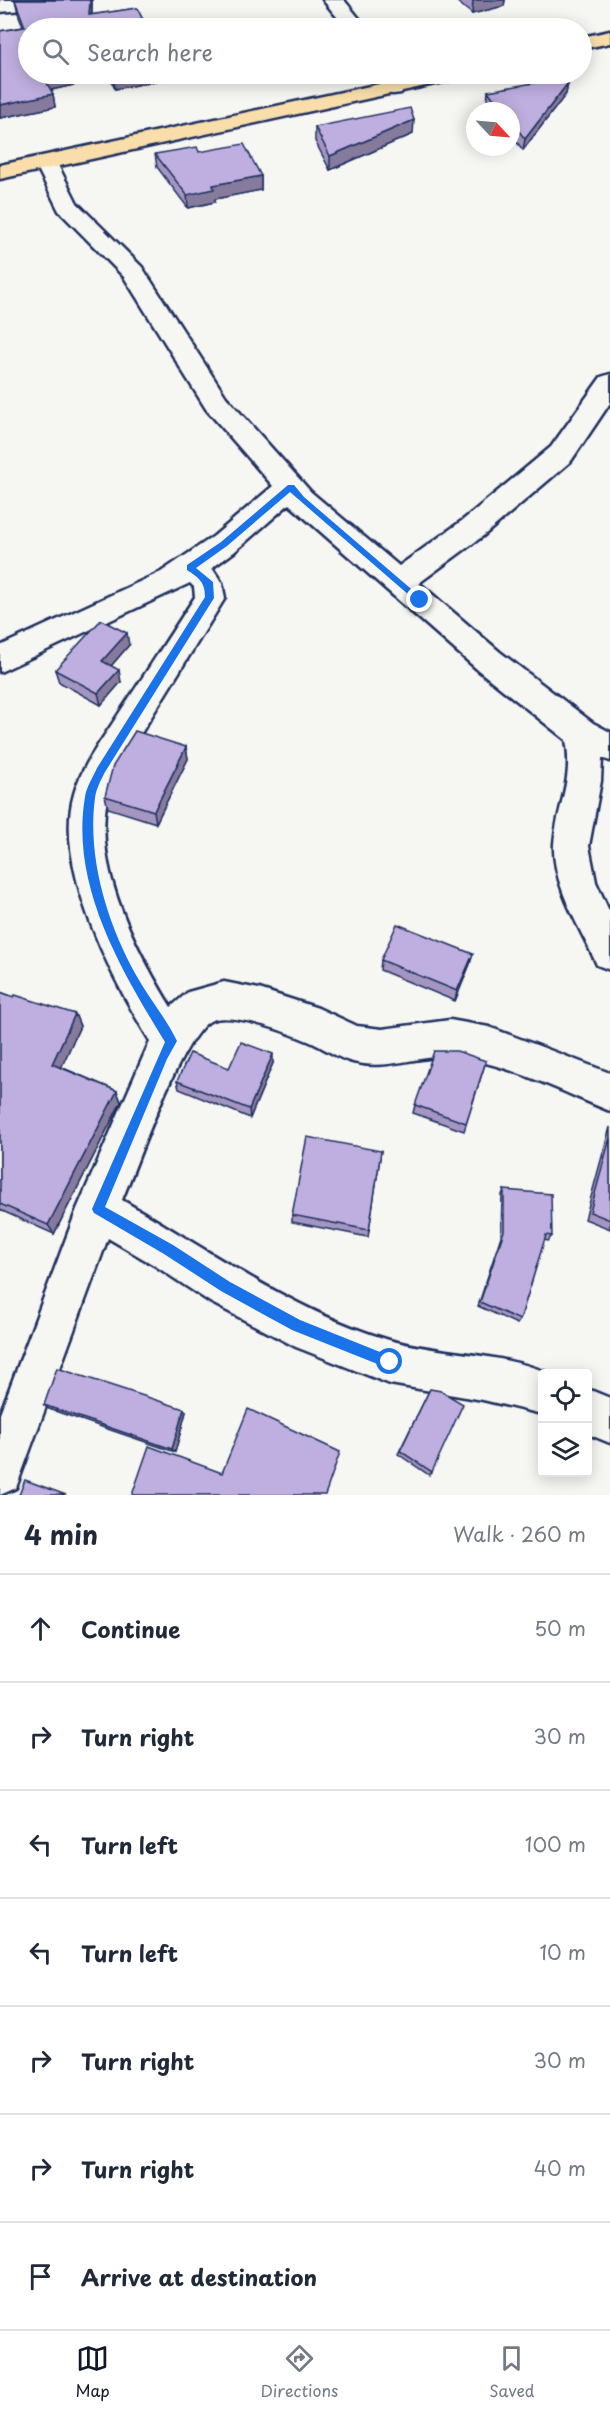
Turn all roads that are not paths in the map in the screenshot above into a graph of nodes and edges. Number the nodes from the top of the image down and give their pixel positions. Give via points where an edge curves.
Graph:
1 (68, 0) edge
2 (333, 0) edge
3 (0, 6) edge
4 (348, 18) edge
5 (610, 37) edge
6 (592, 41) edge
7 (376, 84) edge
8 (46, 163) junction
9 (0, 172) edge
10 (610, 383) edge
11 (291, 487) junction
12 (190, 568) junction
13 (399, 582) junction
14 (0, 660) edge
15 (596, 740) edge
16 (610, 953) edge
17 (171, 1041) junction
18 (610, 1092) edge
19 (98, 1209) junction
20 (538, 1391) edge
21 (592, 1413) edge
22 (610, 1422) edge
23 (0, 1472) edge

1 - 3 street
2 - 4 street
5 - 6 main road
7 - 8 main road
8 - 9 main road
8 - 11 street via 67,206 133,272 216,403
10 - 13 street via 561,454 473,528
11 - 12 street
11 - 13 street
12 - 14 street
12 - 17 street via 210,585 210,598 100,771 90,796 88,835 93,877 106,920 131,977
13 - 15 street via 489,661
15 - 16 street via 575,815 572,858 580,888
17 - 18 street via 181,1022 201,1004 224,1000 318,1026 353,1044 381,1047 450,1038 489,1045
17 - 19 street
19 - 20 street via 225,1287 296,1325 390,1362
19 - 23 street
21 - 22 street

